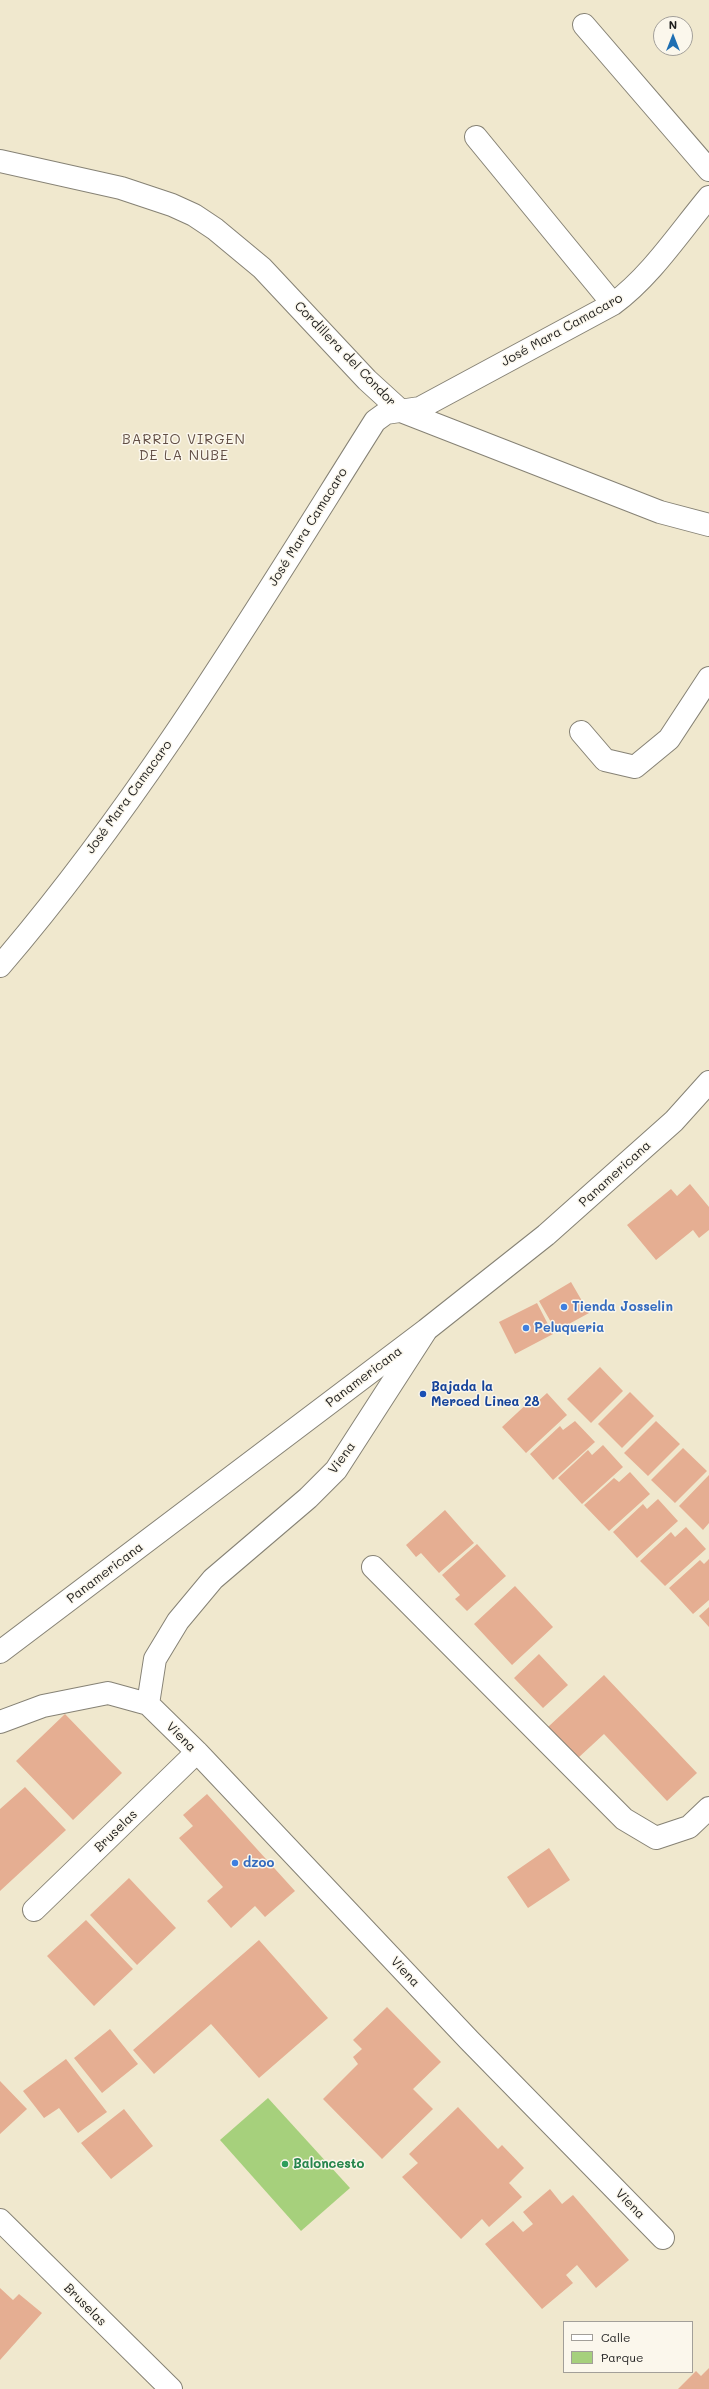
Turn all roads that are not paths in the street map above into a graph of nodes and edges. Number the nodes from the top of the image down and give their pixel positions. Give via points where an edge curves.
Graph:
1 (584, 25) dead end
2 (476, 137) dead end
3 (0, 161) edge
4 (709, 170) edge
5 (709, 197) edge
6 (613, 304) junction
7 (401, 411) junction
8 (709, 526) edge
9 (709, 678) edge
10 (581, 732) dead end
11 (0, 966) edge
12 (709, 1082) edge
13 (426, 1330) junction
14 (374, 1567) dead end
15 (0, 1652) edge
16 (148, 1704) junction
17 (0, 1722) edge
18 (197, 1752) junction
19 (709, 1808) edge
20 (34, 1910) dead end
21 (0, 2220) edge
22 (663, 2238) dead end
23 (171, 2389) edge

1 - 4 street
2 - 6 street
3 - 7 street, Cordillera del Condor via 121,188 194,215 262,268 367,380
5 - 6 street, José Mara Camacaro via 644,276
6 - 7 street, José Mara Camacaro via 420,408
7 - 8 street, Cordillera del Condor via 660,512
7 - 11 street, José Mara Camacaro via 386,413 375,421 206,689 62,890
9 - 10 street via 669,740 635,767 605,760
12 - 13 street, Panamericana via 674,1121 546,1236
13 - 15 street, Panamericana
13 - 16 street, Viena via 336,1470 308,1498 213,1578 178,1621 155,1659
14 - 19 street via 624,1819 656,1838 689,1827
16 - 17 street, Viena via 108,1693 43,1706
16 - 18 street, Viena
18 - 20 street, Bruselas
18 - 22 street, Viena via 469,2040
21 - 23 street, Bruselas

